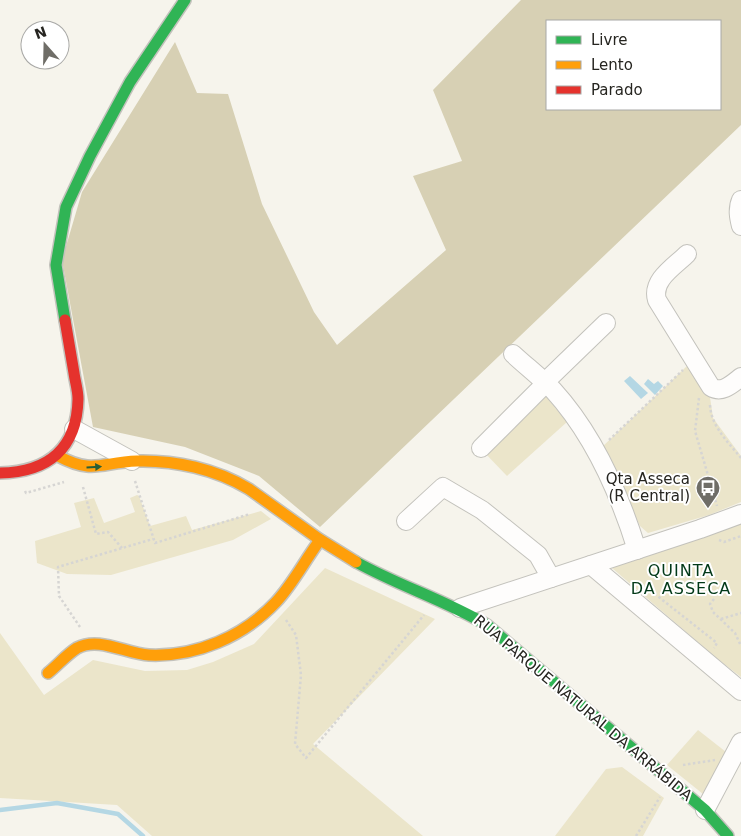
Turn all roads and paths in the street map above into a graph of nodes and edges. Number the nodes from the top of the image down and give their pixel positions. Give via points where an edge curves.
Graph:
1 (185, 0) edge
2 (741, 200) edge
3 (741, 226) edge
4 (687, 254) dead end
5 (606, 323) dead end
6 (512, 354) dead end
7 (684, 369) dead end
8 (741, 377) edge
9 (545, 383) junction
10 (706, 385) junction
11 (74, 429) junction
12 (610, 440) dead end
13 (481, 448) dead end
14 (58, 456) junction
15 (741, 458) edge
16 (132, 461) junction
17 (78, 466) junction
18 (0, 473) edge
19 (139, 496) dead end
20 (275, 508) junction
21 (741, 514) edge
22 (406, 521) dead end
23 (723, 521) junction
24 (153, 539) junction
25 (320, 540) junction
26 (122, 548) junction
27 (636, 550) junction
28 (591, 565) junction
29 (551, 578) junction
30 (437, 598) junction
31 (714, 599) dead end
32 (460, 608) junction
33 (741, 613) edge
34 (721, 619) junction
35 (288, 622) dead end
36 (92, 643) junction
37 (741, 646) edge
38 (48, 674) dead end
39 (741, 691) edge
40 (737, 749) edge
41 (656, 769) junction
42 (670, 781) junction
43 (705, 810) junction
44 (636, 836) edge
45 (728, 836) edge

1 - 11 street via 130,82 66,206 56,264 77,390
2 - 3 street
4 - 10 street via 660,281 656,300
5 - 9 street
6 - 9 street
7 - 12 path
8 - 10 street via 721,390
9 - 13 street
9 - 27 street via 566,406 596,451 627,518
10 - 15 path via 714,424
10 - 23 path via 698,399 695,431
11 - 14 street
11 - 16 street, RUA PARQUE NATURAL DA ARRÁBIDA
14 - 17 street, RUA PARQUE NATURAL DA ARRÁBIDA
14 - 18 street via 40,466
17 -> 16 street, RUA PARQUE NATURAL DA ARRÁBIDA via 94,468
16 - 20 street, RUA PARQUE NATURAL DA ARRÁBIDA via 176,463 208,471 236,482
17 - 26 path via 96,534 108,532
19 - 24 path
20 - 24 path via 155,543
20 - 25 street, RUA PARQUE NATURAL DA ARRÁBIDA
21 - 23 street
22 - 29 street via 443,487 482,510 538,555
23 - 27 street
24 - 26 path
25 - 30 street, RUA PARQUE NATURAL DA ARRÁBIDA via 379,574
25 - 36 street via 266,612 226,639 195,650 163,655 130,652
26 - 36 path via 58,567 58,596
27 - 28 street
28 - 29 street
28 - 39 street
29 - 32 street
30 - 32 street, RUA PARQUE NATURAL DA ARRÁBIDA
30 - 35 path via 306,758 295,744 301,675 296,636
31 - 34 path via 710,604
32 - 41 street, RUA PARQUE NATURAL DA ARRÁBIDA via 487,624
33 - 34 path
34 - 37 path via 735,633
36 - 38 street via 79,648
40 - 41 path
40 - 43 street
41 - 42 street, RUA PARQUE NATURAL DA ARRÁBIDA
42 - 43 street, RUA PARQUE NATURAL DA ARRÁBIDA
42 - 44 path
43 - 45 street, RUA PARQUE NATURAL DA ARRÁBIDA

